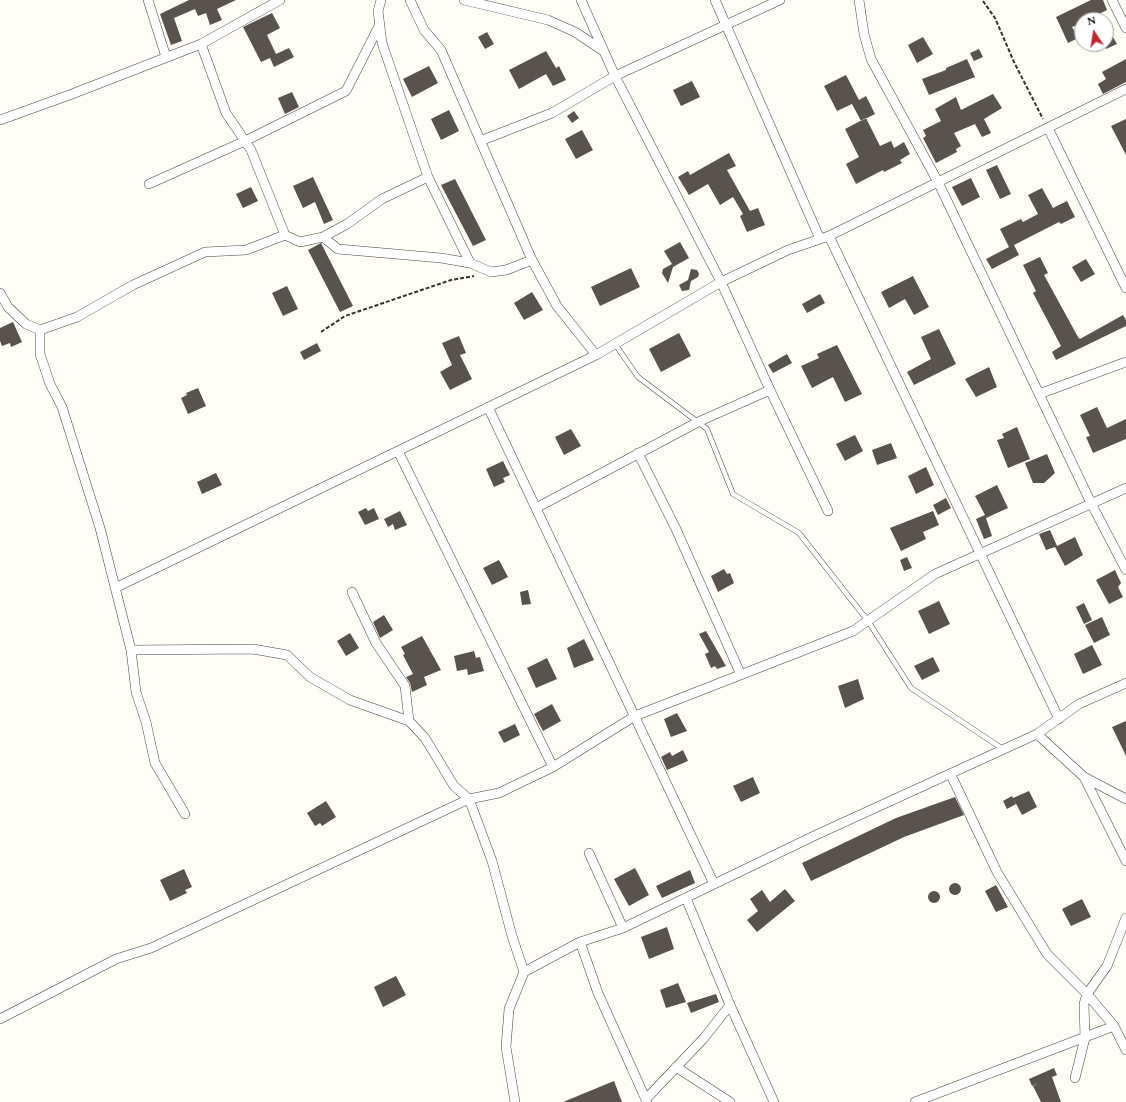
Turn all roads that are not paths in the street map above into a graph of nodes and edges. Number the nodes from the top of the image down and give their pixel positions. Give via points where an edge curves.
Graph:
1 (148, 0) edge
2 (381, 0) edge
3 (410, 0) edge
4 (464, 0) edge
5 (581, 0) edge
6 (714, 0) edge
7 (780, 0) edge
8 (859, 0) edge
9 (1112, 0) edge
10 (275, 1) edge
11 (380, 24) junction
12 (726, 24) junction
13 (1126, 28) edge
14 (202, 44) junction
15 (602, 50) junction
16 (166, 57) junction
17 (615, 76) junction
18 (1126, 89) edge
19 (0, 120) edge
20 (1048, 128) junction
21 (480, 140) junction
22 (245, 141) junction
23 (428, 178) junction
24 (938, 182) junction
25 (149, 184) dead end
26 (284, 235) junction
27 (322, 237) junction
28 (825, 238) junction
29 (532, 260) junction
30 (470, 263) junction
31 (721, 282) junction
32 (1126, 288) edge
33 (0, 293) edge
34 (40, 330) junction
35 (615, 344) junction
36 (596, 355) junction
37 (1126, 362) edge
38 (770, 390) junction
39 (1039, 394) junction
40 (488, 407) junction
41 (698, 422) junction
42 (398, 451) junction
43 (638, 453) junction
44 (1126, 488) edge
45 (1092, 505) junction
46 (536, 508) junction
47 (828, 511) dead end
48 (979, 554) junction
49 (1126, 570) edge
50 (115, 588) junction
51 (352, 592) dead end
52 (868, 621) junction
53 (131, 650) junction
54 (741, 674) junction
55 (1126, 683) edge
56 (635, 716) junction
57 (1059, 719) junction
58 (409, 721) junction
59 (1037, 734) junction
60 (1004, 750) junction
61 (553, 766) junction
62 (951, 775) junction
63 (1084, 777) junction
64 (469, 799) junction
65 (1126, 799) edge
66 (185, 814) dead end
67 (589, 853) dead end
68 (1126, 862) edge
69 (714, 884) junction
70 (686, 898) junction
71 (1126, 918) edge
72 (622, 928) junction
73 (580, 942) junction
74 (524, 972) junction
75 (1087, 994) junction
76 (730, 1005) junction
77 (0, 1019) edge
78 (1114, 1026) junction
79 (1085, 1038) junction
80 (1126, 1050) edge
81 (676, 1067) junction
82 (1075, 1078) dead end
83 (647, 1101) edge
84 (515, 1102) edge
85 (730, 1102) edge
86 (774, 1102) edge
87 (915, 1102) edge

1 - 16 street
2 - 11 street via 378,11
3 - 21 street via 424,30 441,50
4 - 15 street via 548,20 575,32
5 - 15 street
6 - 12 street
7 - 12 street
8 - 24 street via 871,59
9 - 13 street
10 - 14 street
11 - 22 street via 346,91
11 - 23 street via 382,43
12 - 17 street
12 - 28 street
14 - 16 street
14 - 22 street via 226,113
15 - 17 street
16 - 19 street
17 - 21 street via 552,113
17 - 31 street
18 - 20 street
20 - 24 street
20 - 32 street
21 - 29 street
22 - 25 street
22 - 26 street via 251,150
23 - 27 street via 382,199 347,224
23 - 30 street
24 - 28 street
24 - 39 street
26 - 27 street via 300,242
26 - 34 street via 246,250 205,252 133,285 77,317
27 - 30 street via 338,249
28 - 31 street via 788,250
28 - 48 street
29 - 30 street via 506,270 491,272
29 - 36 street via 557,306
31 - 35 street
31 - 38 street
33 - 34 street via 8,307 26,324
34 - 50 street via 40,354 50,384 62,407 100,528
35 - 36 street
35 - 41 lane via 638,377
36 - 40 street
37 - 39 street
38 - 41 street
38 - 47 street
39 - 45 street
40 - 42 street
40 - 46 street
41 - 43 street
41 - 52 lane via 707,429 733,494 799,533
42 - 50 street
42 - 61 street
43 - 46 street
43 - 54 street via 676,529
44 - 45 street
45 - 48 street
45 - 49 street
46 - 56 street
48 - 52 street via 935,574
48 - 57 street
50 - 53 street
51 - 58 street via 376,643 405,686
52 - 54 street via 854,630
52 - 60 lane via 911,688
53 - 58 street via 253,650 287,655 310,677 350,700
53 - 66 street via 136,692 155,763
54 - 56 street
55 - 57 street via 1079,704
56 - 61 street
56 - 69 street
57 - 59 street
58 - 64 street via 425,738 454,786
59 - 60 street
59 - 63 street
60 - 62 street
61 - 64 street via 499,793
62 - 69 street
62 - 75 street via 997,872 1048,954
63 - 65 street
63 - 68 street
64 - 74 street via 492,861
64 - 77 street via 151,948 116,959
67 - 72 street
69 - 70 street
70 - 72 street
70 - 76 street
71 - 75 street via 1107,966
72 - 73 street
73 - 74 street
73 - 83 street via 598,993
74 - 84 street via 509,1009 506,1047
75 - 78 street
75 - 79 street via 1084,1004
76 - 81 street via 704,1038
76 - 86 street
78 - 79 street
78 - 80 street
79 - 82 street
79 - 87 street
81 - 83 street
81 - 85 street

